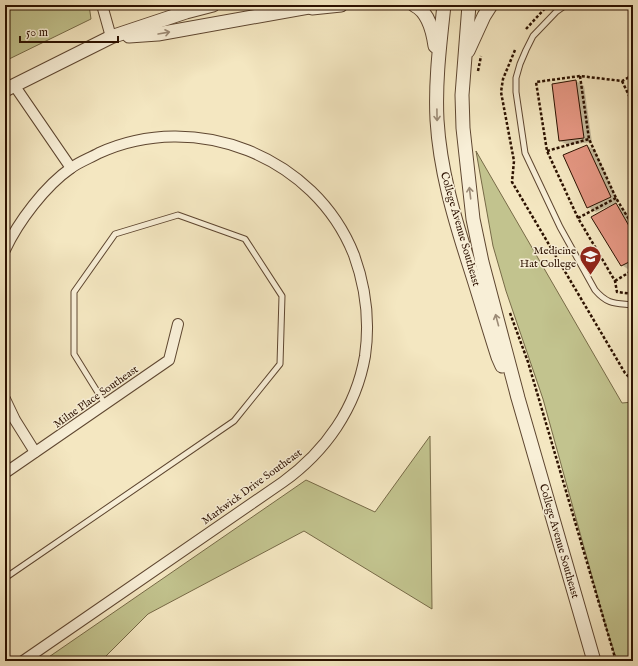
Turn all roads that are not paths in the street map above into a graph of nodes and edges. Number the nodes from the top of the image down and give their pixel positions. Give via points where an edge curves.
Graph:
1 (102, 5) edge
2 (213, 5) edge
3 (320, 5) edge
4 (341, 5) edge
5 (414, 5) edge
6 (444, 5) edge
7 (469, 5) edge
8 (491, 5) edge
9 (566, 5) edge
10 (300, 9) junction
11 (111, 37) junction
12 (464, 58) junction
13 (437, 76) junction
14 (10, 88) edge
15 (71, 168) junction
16 (5, 249) edge
17 (633, 305) edge
18 (178, 324) dead end
19 (518, 398) junction
20 (5, 399) edge
21 (106, 405) junction
22 (35, 452) junction
23 (5, 473) edge
24 (5, 578) edge
25 (23, 661) edge
26 (594, 661) edge

1 - 11 street
2 - 11 street
3 - 10 street
4 - 10 street
5 - 13 street via 422,12 432,29
6 - 13 street, College Avenue Southeast
7 - 12 street, College Avenue Southeast
8 - 12 street
9 - 17 lane via 533,36 516,78 525,153 560,227 595,290 609,302
11 -> 10 street via 158,34
11 - 14 street
19 -> 12 street, College Avenue Southeast via 473,219 463,128
13 -> 19 street, College Avenue Southeast via 437,120 447,190 498,357
14 - 15 street
15 - 16 street, Markwick Drive Southeast via 33,206
15 - 25 street, Markwick Drive Southeast via 130,142 166,137 222,142 245,149 272,162 312,191 331,213 346,238 363,282 368,332 355,393 347,411 315,456 298,472
18 - 21 street, Milne Place Southeast via 169,360
19 - 26 street, College Avenue Southeast
20 - 22 street
21 - 22 street, Milne Place Southeast
21 - 24 lane via 74,354 74,292 115,234 178,215 245,239 282,296 280,364 234,421
22 - 23 street, Milne Place Southeast

